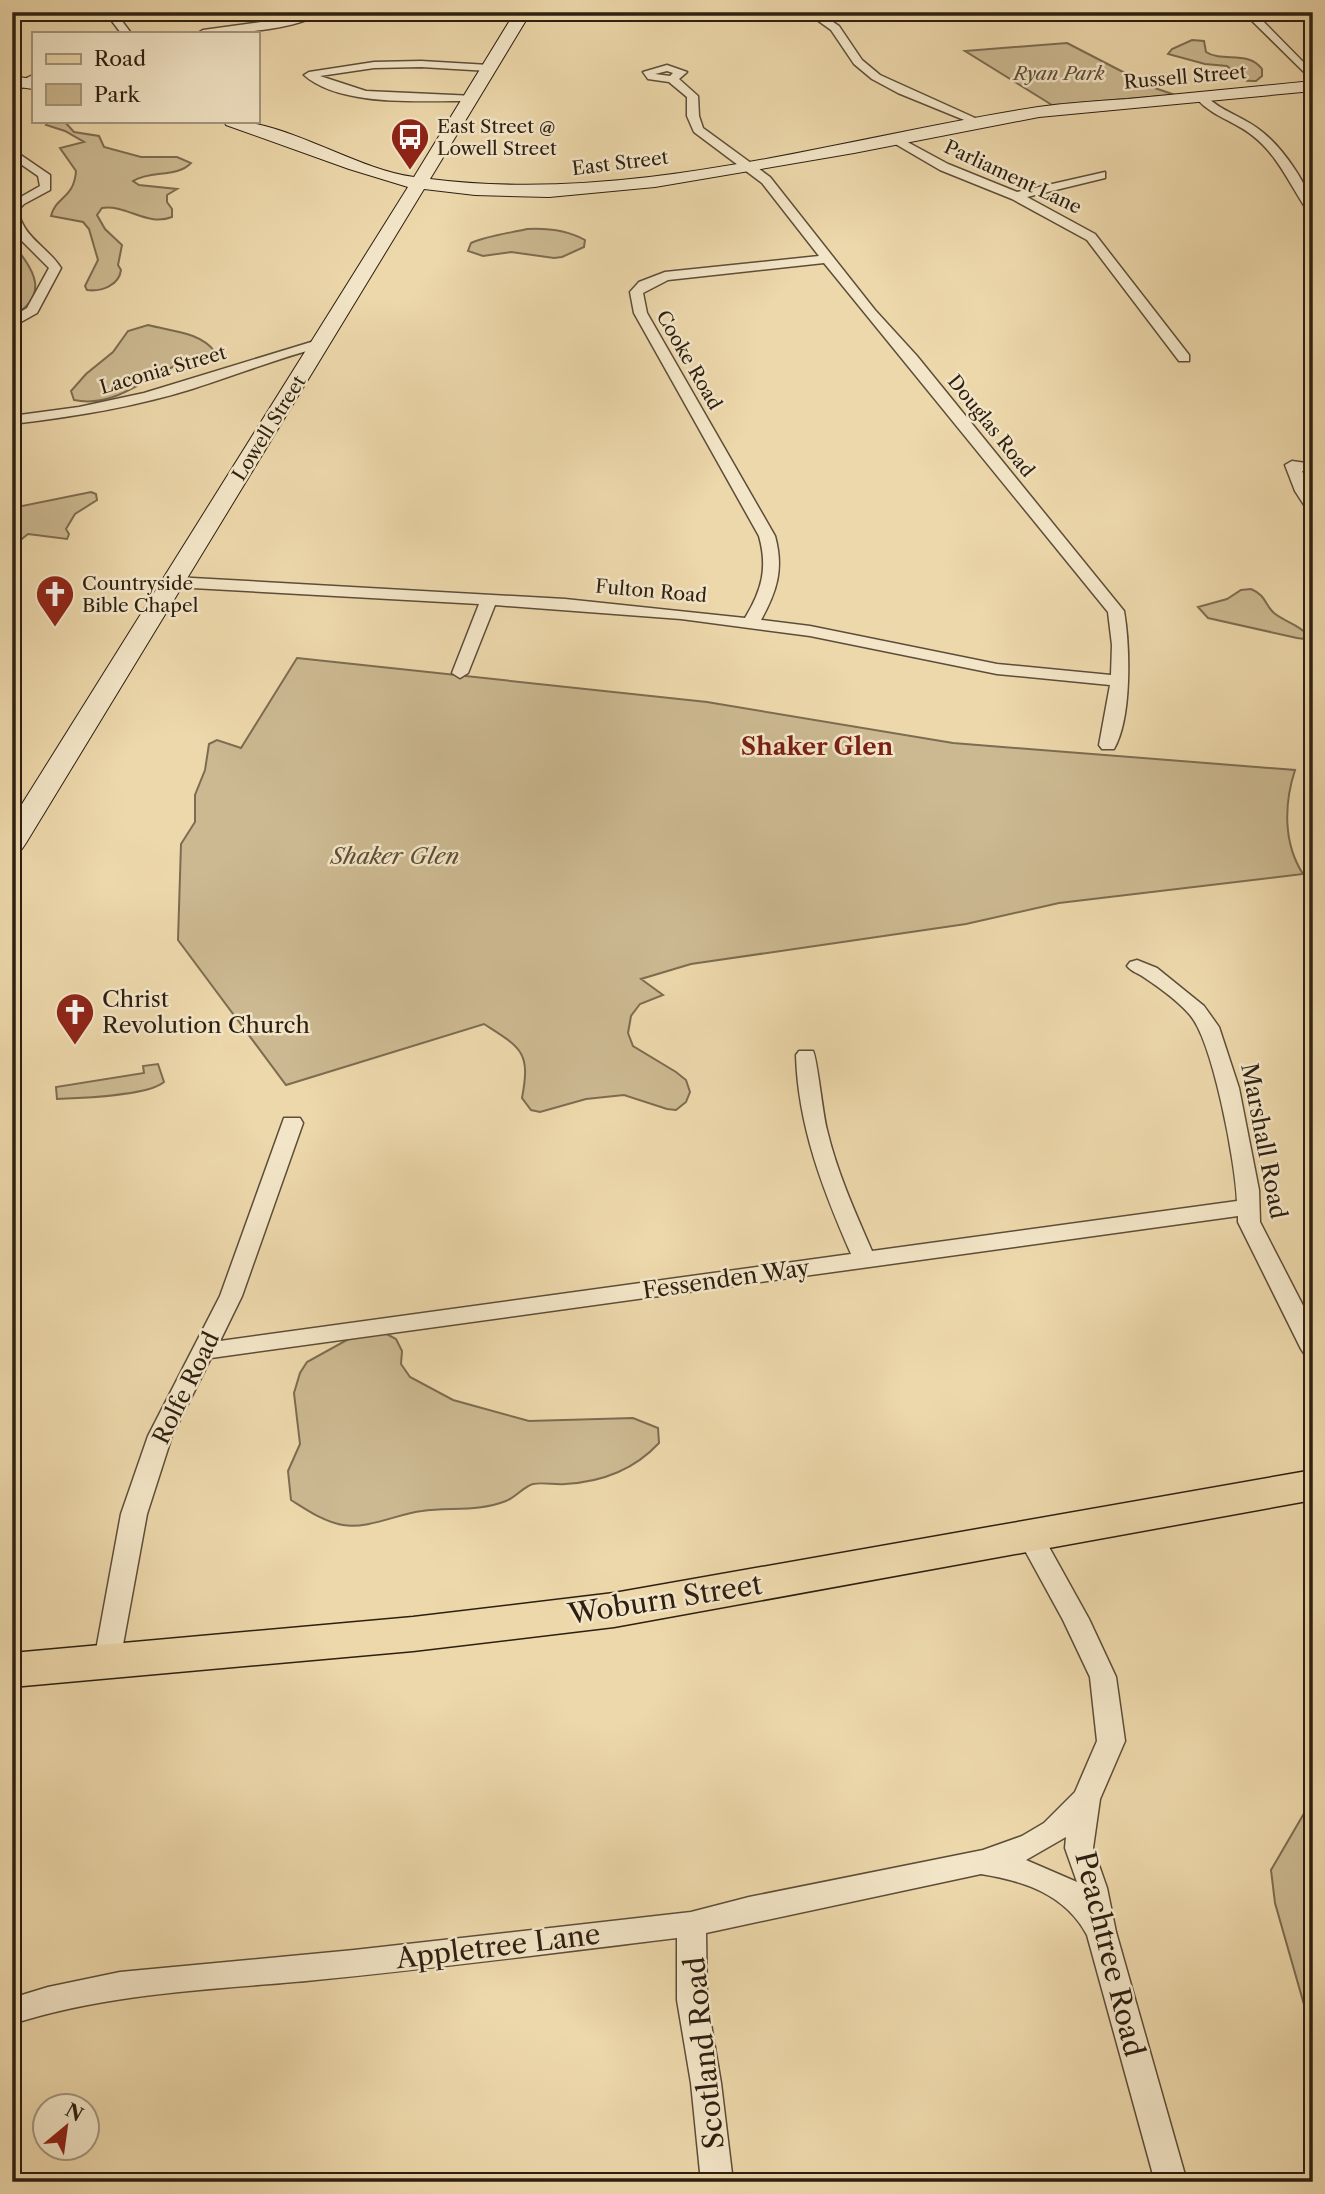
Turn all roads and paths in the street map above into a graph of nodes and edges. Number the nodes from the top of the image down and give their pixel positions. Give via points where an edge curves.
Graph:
1 (110, 12) edge
2 (317, 12) edge
3 (523, 12) edge
4 (811, 12) edge
5 (1248, 12) edge
6 (126, 32) edge
7 (210, 32) edge
8 (489, 68) junction
9 (1313, 78) edge
10 (672, 79) dead end
11 (1313, 86) edge
12 (1201, 97) junction
13 (471, 99) junction
14 (235, 122) edge
15 (978, 122) junction
16 (896, 140) junction
17 (854, 148) joint
18 (12, 152) edge
19 (747, 164) junction
20 (1101, 175) dead end
21 (424, 176) junction
22 (1016, 195) junction
23 (1313, 210) edge
24 (828, 260) junction
25 (12, 323) edge
26 (321, 343) junction
27 (1184, 358) dead end
28 (12, 420) edge
29 (1313, 468) edge
30 (1313, 508) edge
31 (174, 582) junction
32 (489, 600) junction
33 (751, 622) junction
34 (460, 673) dead end
35 (1119, 681) junction
36 (1108, 745) dead end
37 (12, 843) edge
38 (1137, 966) dead end
39 (806, 1055) dead end
40 (292, 1123) dead end
41 (1249, 1207) junction
42 (865, 1260) junction
43 (1313, 1349) edge
44 (203, 1351) junction
45 (1313, 1485) edge
46 (1030, 1536) junction
47 (107, 1661) junction
48 (12, 1670) edge
49 (1086, 1799) junction
50 (981, 1863) junction
51 (691, 1924) junction
52 (1101, 1932) junction
53 (12, 2011) edge
54 (717, 2182) edge
55 (1171, 2182) edge

1 - 6 street
2 - 7 street via 292,21
3 - 8 main road, Lowell Street
4 - 15 street via 833,26 858,62 876,77
5 - 9 street
8 - 13 main road, Lowell Street
8 - 13 street via 374,65 309,75 325,85 351,91
10 - 19 street, Douglas Road via 692,96 698,131
11 - 12 main road, Russell Street
12 - 15 main road, Russell Street via 1050,110
12 - 23 street via 1264,140
13 - 21 main road, Lowell Street
14 - 21 main road, East Street via 387,176
15 - 16 main road, Russell Street
16 - 17 main road, Russell Street
16 - 22 street, Parliament Lane via 944,167
17 - 19 main road, East Street
18 - 25 street via 44,175 46,187 20,201 12,210 13,220 21,238 49,257 55,268 32,310
19 - 21 main road, East Street via 626,186 549,192 486,191
19 - 24 street, Douglas Road via 766,180
20 - 22 street
21 - 26 main road, Lowell Street
22 - 27 street, Parliament Lane via 1096,242
24 - 33 street, Cooke Road via 665,276 636,292 642,316 767,536 774,557 773,578
24 - 35 street, Douglas Road via 1116,611 1121,637
26 - 28 street, Laconia Street via 136,399
26 - 31 main road, Lowell Street
29 - 30 street via 1292,465
31 - 32 street, Fulton Road
31 - 37 main road, Lowell Street
32 - 33 street, Fulton Road
32 - 34 street
33 - 35 street, Fulton Road via 997,669
35 - 36 street, Douglas Road
38 - 41 street, Marshall Road via 1190,1003 1209,1027 1229,1088
39 - 42 street via 806,1082 826,1165
40 - 44 street, Rolfe Road via 230,1296
41 - 42 street, Fessenden Way
41 - 43 street, Marshall Road via 1249,1222
42 - 44 street, Fessenden Way
44 - 47 street, Rolfe Road via 160,1436 134,1514
45 - 46 main road, Woburn Street
46 - 47 main road, Woburn Street via 614,1610 413,1634
46 - 49 street, Peachtree Road via 1103,1677 1111,1741
47 - 48 main road, Woburn Street
49 - 50 street, Appletree Lane via 1054,1833 1027,1849
49 - 52 street, Peachtree Road via 1079,1848
50 - 51 street, Appletree Lane
50 - 52 street, Appletree Lane via 1017,1867 1052,1883 1086,1907
51 - 53 street, Appletree Lane via 90,1988
51 - 54 street, Scotland Road via 692,2000
52 - 55 street, Peachtree Road

